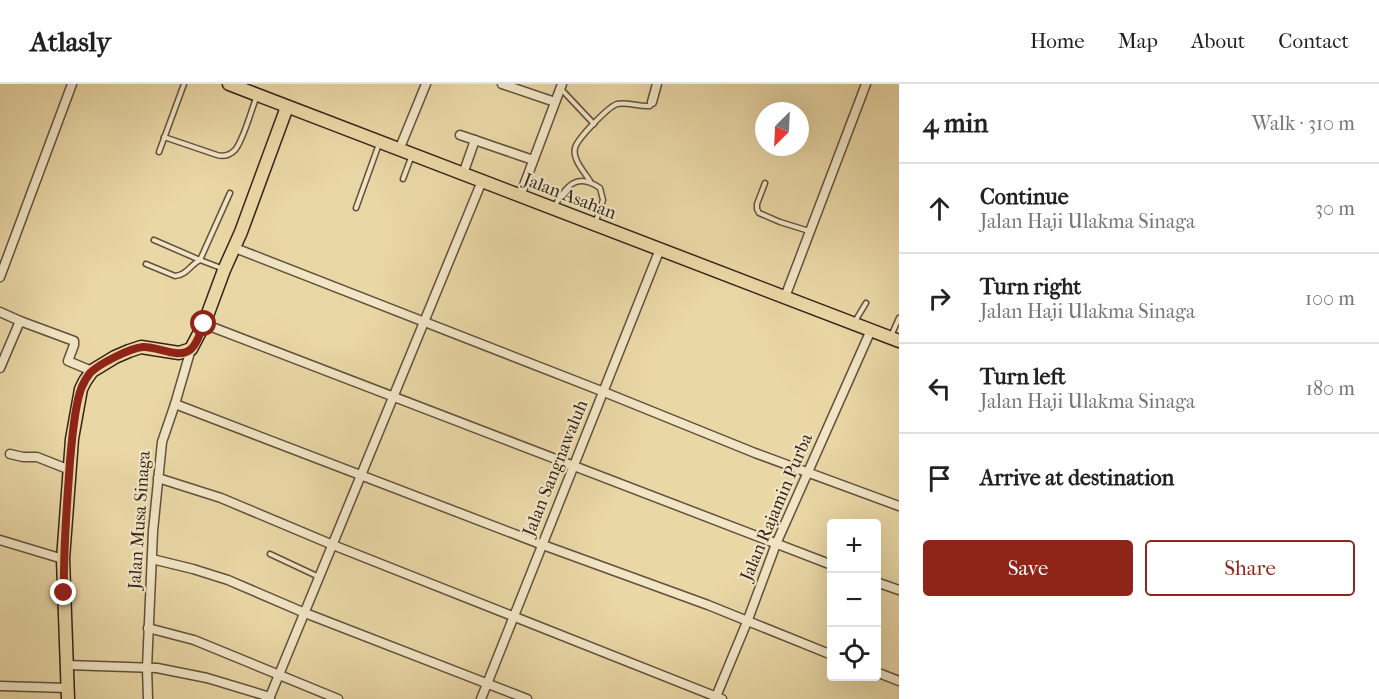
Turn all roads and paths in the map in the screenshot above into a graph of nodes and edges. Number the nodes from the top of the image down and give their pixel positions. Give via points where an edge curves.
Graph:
1 (72, 84) edge
2 (184, 84) edge
3 (229, 84) edge
4 (426, 84) edge
5 (502, 84) edge
6 (657, 84) edge
7 (866, 84) edge
8 (561, 86) edge
9 (257, 95) junction
10 (555, 102) junction
11 (652, 102) joint
12 (287, 106) junction
13 (594, 124) junction
14 (460, 135) dead end
15 (164, 137) junction
16 (475, 140) junction
17 (380, 142) junction
18 (399, 150) junction
19 (159, 152) dead end
20 (412, 154) junction
21 (533, 160) junction
22 (462, 174) junction
23 (403, 180) dead end
24 (482, 181) junction
25 (590, 181) junction
26 (765, 183) dead end
27 (230, 193) dead end
28 (520, 196) junction
29 (356, 208) dead end
30 (554, 209) junction
31 (595, 225) junction
32 (810, 231) junction
33 (154, 240) dead end
34 (235, 248) junction
35 (660, 249) junction
36 (200, 260) junction
37 (146, 264) dead end
38 (224, 270) junction
39 (1, 274) edge
40 (785, 297) junction
41 (866, 303) dead end
42 (0, 312) edge
43 (899, 318) edge
44 (20, 321) junction
45 (424, 322) junction
46 (204, 324) junction
47 (854, 324) junction
48 (871, 330) junction
49 (895, 339) edge
50 (191, 349) junction
51 (0, 368) edge
52 (92, 371) junction
53 (604, 392) junction
54 (393, 397) junction
55 (175, 404) junction
56 (10, 454) dead end
57 (574, 466) junction
58 (70, 470) junction
59 (807, 473) junction
60 (361, 476) junction
61 (158, 478) junction
62 (899, 506) edge
63 (0, 540) edge
64 (776, 544) junction
65 (333, 545) junction
66 (543, 545) junction
67 (270, 555) dead end
68 (63, 559) junction
69 (152, 559) junction
70 (827, 563) edge
71 (320, 577) junction
72 (881, 584) edge
73 (899, 590) edge
74 (305, 613) junction
75 (514, 616) junction
76 (747, 621) junction
77 (148, 628) junction
78 (827, 653) edge
79 (67, 665) junction
80 (147, 668) junction
81 (881, 674) edge
82 (279, 675) junction
83 (899, 681) edge
84 (487, 684) junction
85 (0, 686) edge
86 (68, 694) edge
87 (270, 698) edge
88 (718, 698) edge
89 (148, 699) edge
90 (338, 699) edge
91 (481, 699) edge
92 (526, 699) edge

1 - 39 street
2 - 15 lane
3 - 9 main road, Jalan Asahan
4 - 18 street
5 - 10 street
6 - 11 street
7 - 32 street
8 - 10 street
8 - 13 lane
9 - 12 main road, Jalan Asahan
9 - 15 lane via 241,140 229,154 217,155
10 - 21 street
11 - 13 lane via 650,106 617,104
12 - 17 main road, Jalan Asahan
12 - 34 main road
13 - 25 lane via 575,148 575,157
14 - 16 street
15 - 19 lane
16 - 21 street
16 - 22 street
17 - 18 main road, Jalan Asahan
17 - 29 lane
18 - 20 main road, Jalan Asahan
20 - 22 main road, Jalan Asahan
20 - 23 lane
21 - 28 street
22 - 24 main road, Jalan Asahan
24 - 28 main road, Jalan Asahan
24 - 45 street
25 - 30 lane via 578,181 565,189
25 - 31 lane via 600,188 603,200
26 - 32 lane via 759,213
27 - 36 lane
28 - 30 main road, Jalan Asahan
30 - 31 main road, Jalan Asahan
31 - 35 main road, Jalan Asahan
32 - 40 street
33 - 36 lane
34 - 38 main road
34 - 45 street
35 - 40 main road, Jalan Asahan
35 - 53 street, Jalan Sangnawaluh
36 - 37 lane via 187,272 175,276
36 - 38 lane
38 - 46 main road
40 - 47 main road, Jalan Asahan
41 - 47 lane
42 - 44 street
43 - 49 lane
44 - 51 street
44 - 52 street via 74,340 68,361
45 - 53 street
45 - 54 street
46 - 50 main road
46 - 54 street
47 - 48 main road, Jalan Asahan
48 - 49 main road, Jalan Asahan
48 - 59 street, Jalan Rajamin Purba
50 - 52 main road via 171,352 141,347
50 - 55 street, Jalan Musa Sinaga
52 - 58 main road via 78,399
53 - 57 street, Jalan Sangnawaluh
53 - 59 street
54 - 57 street
54 - 60 street
55 - 60 street
55 - 61 street, Jalan Musa Sinaga via 162,442
56 - 58 street via 37,457
57 - 64 street
57 - 66 street, Jalan Sangnawaluh
58 - 68 main road
59 - 62 street
59 - 64 street, Jalan Rajamin Purba
60 - 65 street
60 - 66 street
61 - 65 street via 221,498
61 - 69 street, Jalan Musa Sinaga
63 - 68 street
64 - 70 street
64 - 76 street, Jalan Rajamin Purba
65 - 71 street
65 - 75 street
66 - 75 street, Jalan Sangnawaluh
66 - 76 street
67 - 71 lane
68 - 79 main road
69 - 74 street via 219,577
69 - 77 street, Jalan Musa Sinaga
71 - 74 street
72 - 73 street
74 - 82 street
74 - 84 street
75 - 84 street, Jalan Sangnawaluh
75 - 88 street
76 - 78 street
76 - 88 street, Jalan Rajamin Purba
77 - 80 street, Jalan Musa Sinaga
77 - 82 street via 194,640
79 - 80 street
79 - 86 main road
80 - 87 street via 207,678
80 - 89 street, Jalan Musa Sinaga
81 - 83 street
82 - 87 street
82 - 90 street
84 - 91 street, Jalan Sangnawaluh
84 - 92 street
85 - 86 street

